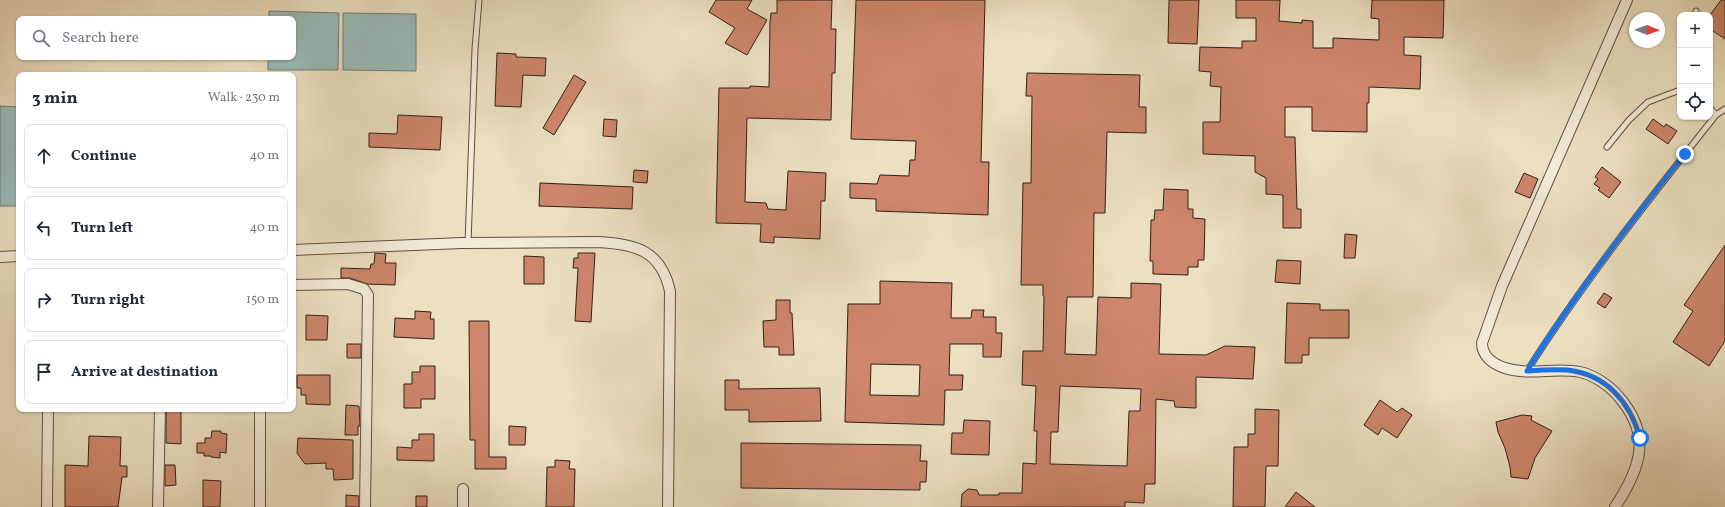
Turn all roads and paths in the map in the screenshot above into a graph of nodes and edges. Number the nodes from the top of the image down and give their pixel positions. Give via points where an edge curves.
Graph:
1 (479, 0) edge
2 (1627, 0) edge
3 (1677, 91) edge
4 (1725, 109) edge
5 (1713, 112) edge
6 (1716, 115) junction
7 (1607, 147) dead end
8 (468, 243) junction
9 (296, 250) edge
10 (16, 256) edge
11 (0, 257) edge
12 (296, 285) edge
13 (1527, 371) junction
14 (48, 412) edge
15 (160, 412) edge
16 (260, 412) edge
17 (464, 489) dead end
18 (47, 507) edge
19 (158, 507) edge
20 (260, 507) edge
21 (365, 507) edge
22 (464, 507) edge
23 (668, 507) edge
24 (1615, 507) edge

1 - 8 lane
2 - 13 street via 1502,286 1483,337 1483,352 1492,361 1503,368
3 - 7 lane via 1648,102
4 - 6 lane
5 - 6 lane
6 - 13 lane via 1639,211 1548,337
8 - 9 street
8 - 23 street via 620,243 645,252 661,266 667,277 671,309
10 - 11 street
12 - 21 street via 348,284 364,289 368,295
13 - 24 street via 1583,373 1600,381 1626,405 1635,420 1640,438 1639,456 1631,481
14 - 18 street
15 - 19 street
16 - 20 street
17 - 22 street

